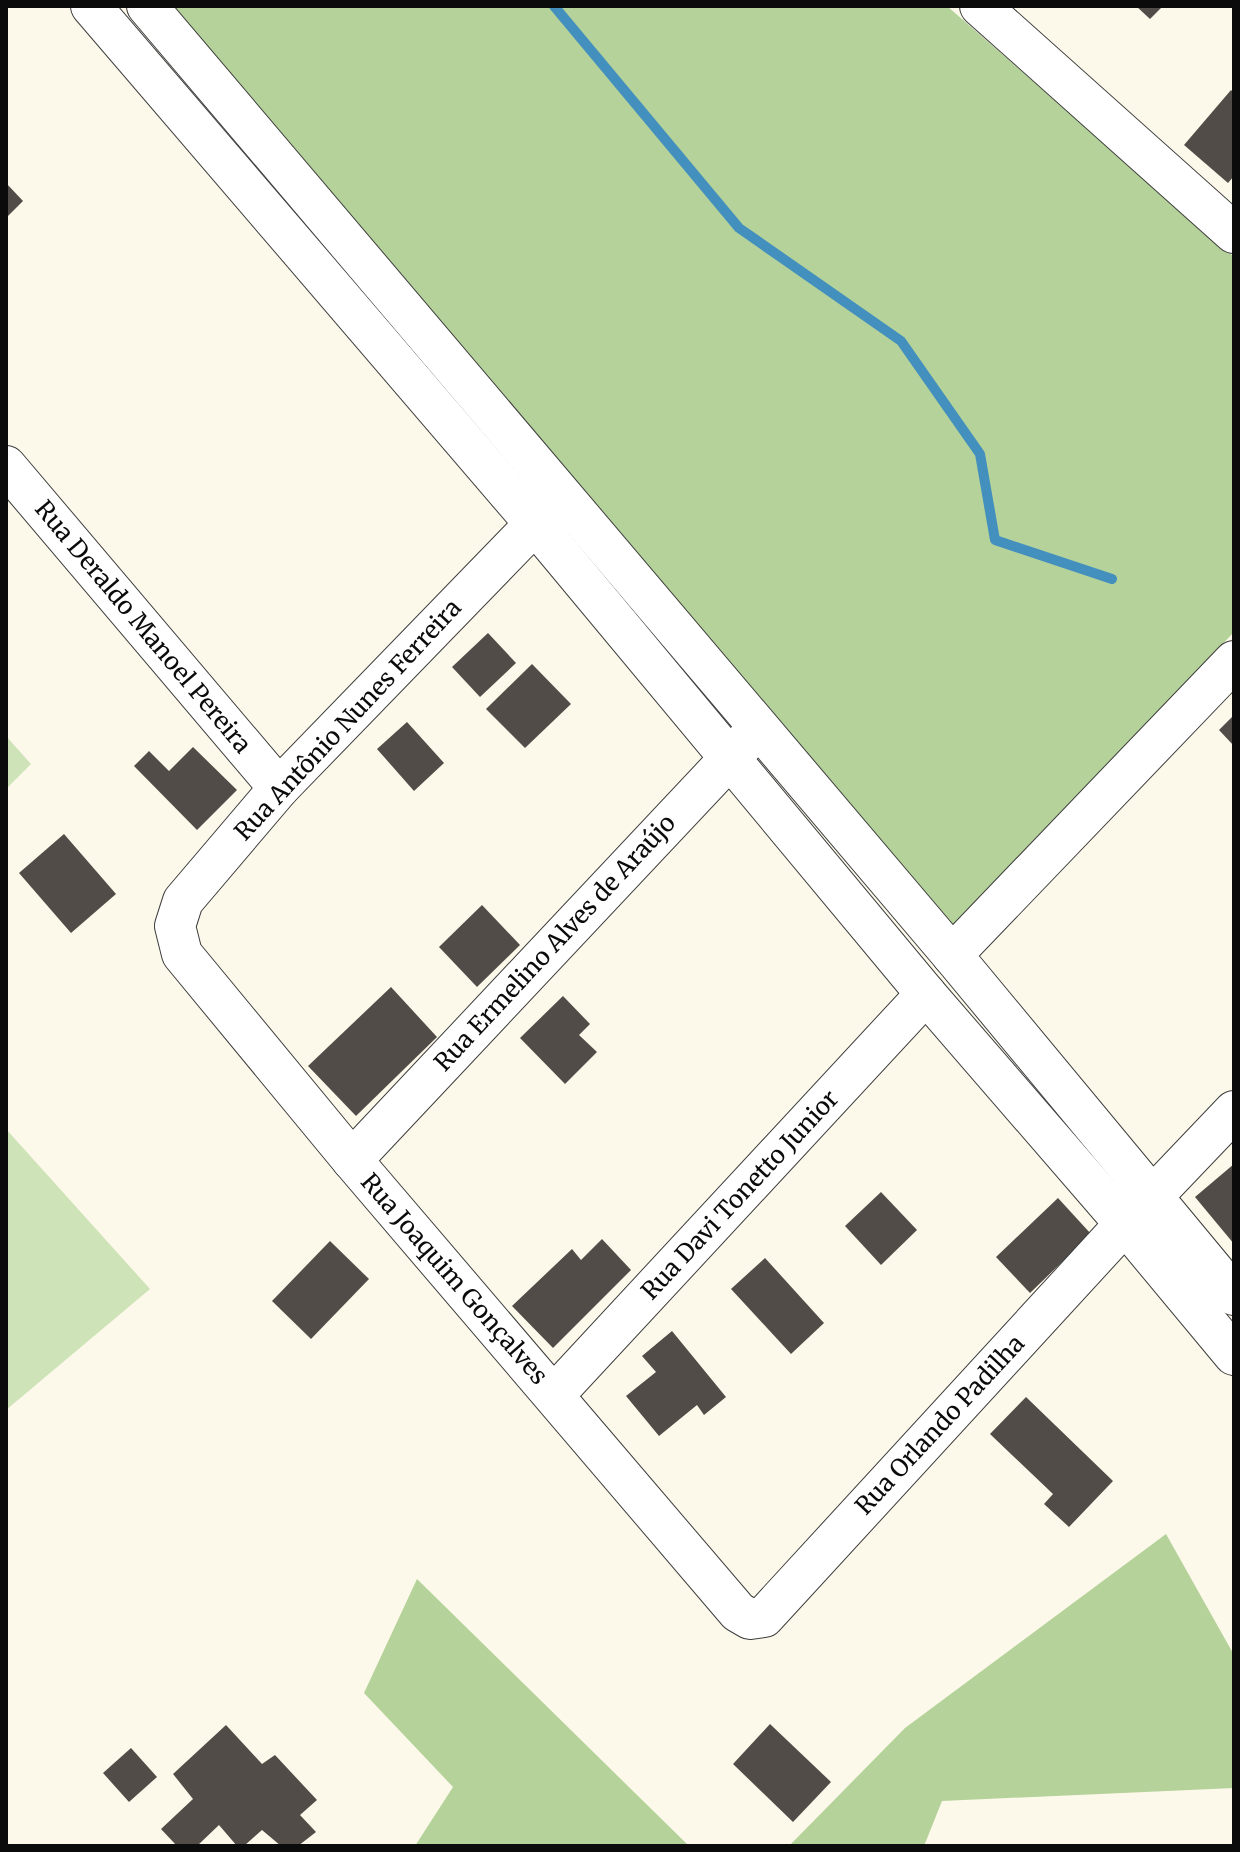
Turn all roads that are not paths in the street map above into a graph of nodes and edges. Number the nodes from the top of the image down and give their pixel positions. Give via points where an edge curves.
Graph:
1 (91, 6) edge
2 (147, 6) edge
3 (991, 9) edge
4 (1234, 233) edge
5 (6, 466) edge
6 (535, 524) junction
7 (1234, 661) edge
8 (759, 729) junction
9 (729, 757) junction
10 (279, 788) junction
11 (175, 926) joint
12 (952, 955) junction
13 (926, 994) junction
14 (1234, 1111) edge
15 (352, 1160) junction
16 (1139, 1210) junction
17 (1234, 1295) edge
18 (1234, 1355) edge
19 (554, 1395) junction
20 (750, 1619) joint

1 - 6 street
2 - 8 street
3 - 4 street
5 - 10 street, Rua Deraldo Manoel Pereira
6 - 9 street
6 - 10 street, Rua Antônio Nunes Ferreira
7 - 12 street
8 - 9 street, Rua Ermelino Alves de Araújo
8 - 12 street
9 - 13 street
9 - 15 street, Rua Ermelino Alves de Araújo
10 - 11 street, Rua Antônio Nunes Ferreira via 183,901
11 - 15 street, Rua Joaquim Gonçalves via 182,954
12 - 16 street
13 - 16 street
13 - 19 street, Rua Davi Tonetto Junior
14 - 16 street, Rua Orlando Padilha
15 - 19 street, Rua Joaquim Gonçalves
16 - 17 street
16 - 18 street
16 - 20 street, Rua Orlando Padilha via 764,1617
19 - 20 street, Rua Joaquim Gonçalves via 738,1612

